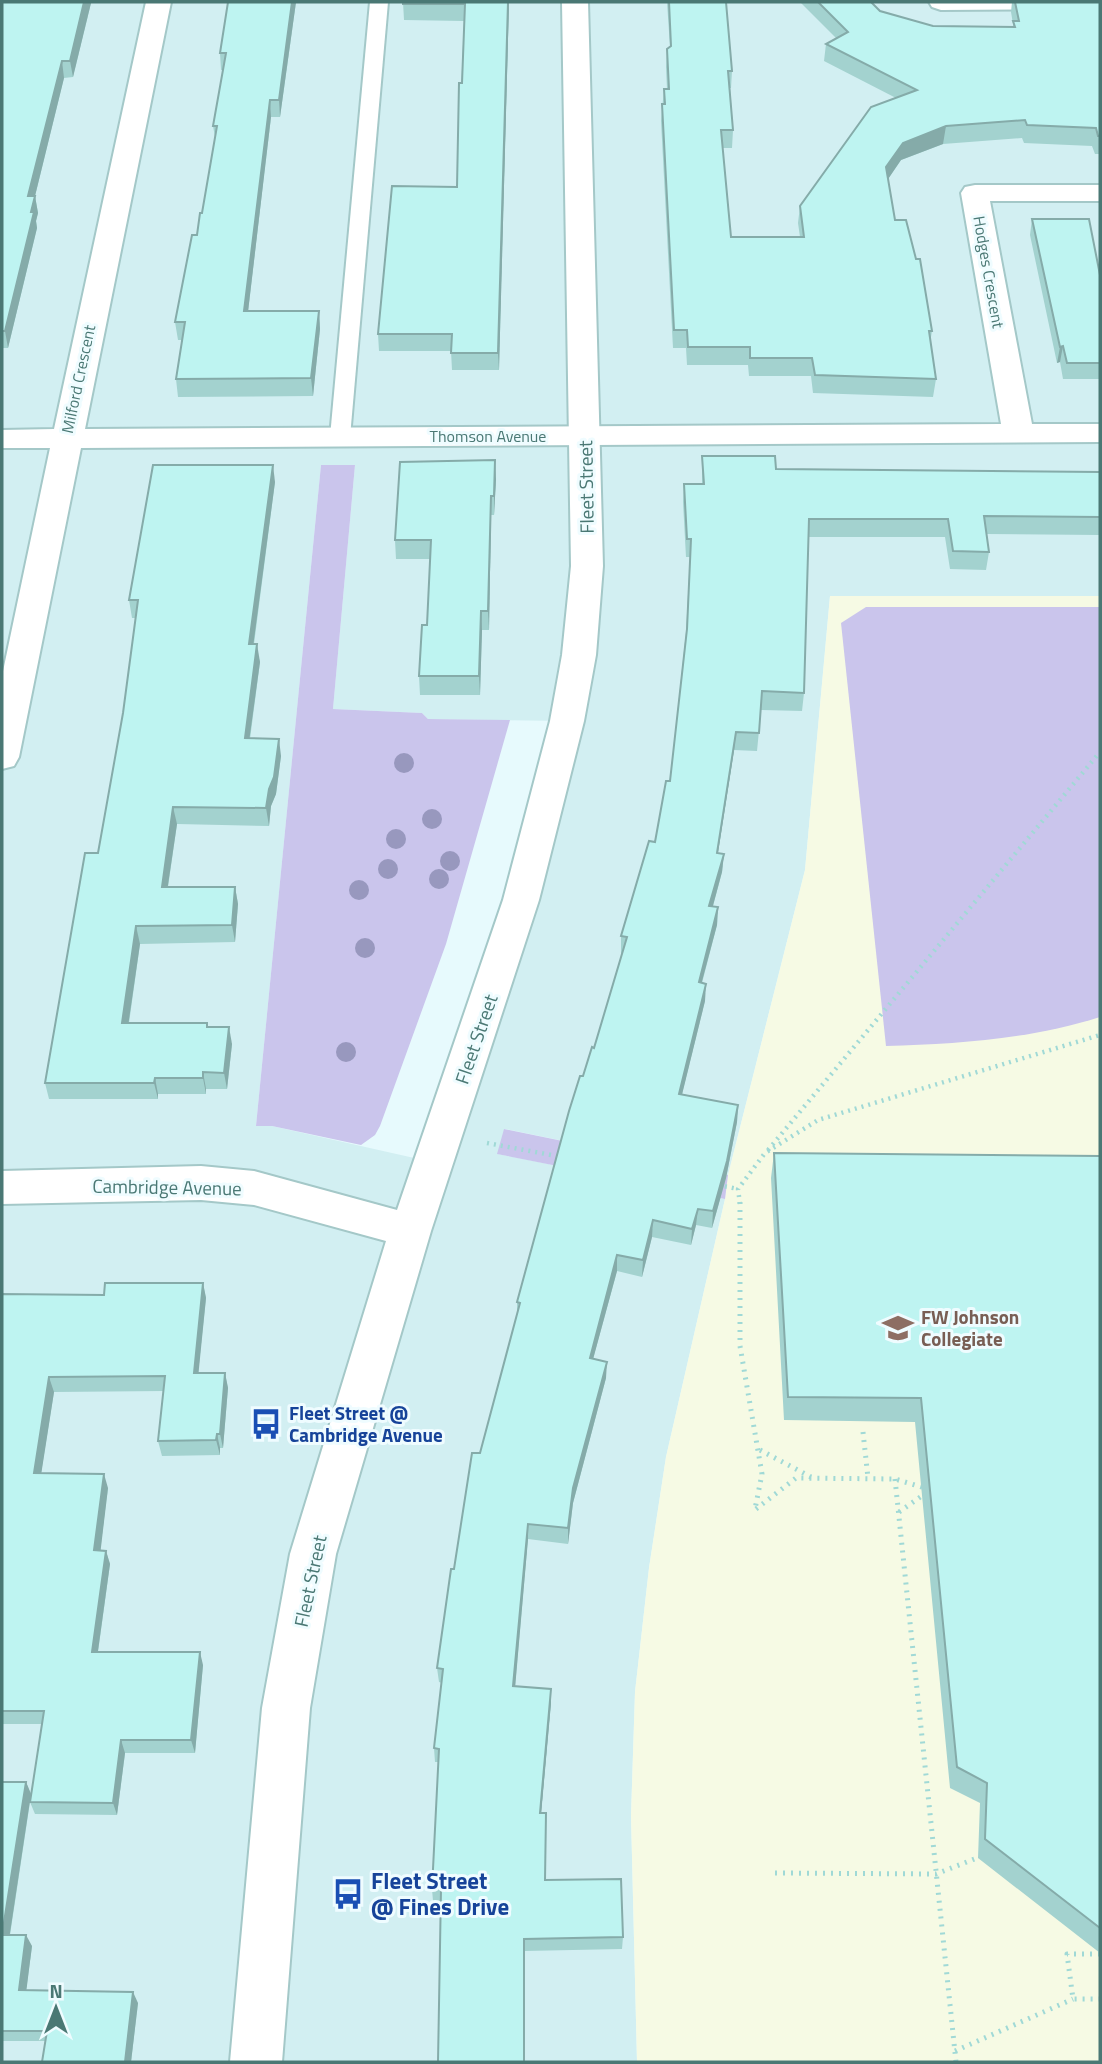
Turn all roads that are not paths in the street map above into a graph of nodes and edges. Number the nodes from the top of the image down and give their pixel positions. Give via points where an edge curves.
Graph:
1 (158, 2) edge
2 (379, 2) edge
3 (575, 2) edge
4 (941, 2) edge
5 (1100, 2) edge
6 (1100, 193) edge
7 (1018, 433) junction
8 (1100, 433) edge
9 (585, 436) junction
10 (340, 437) junction
11 (2, 439) edge
12 (65, 439) junction
13 (2, 757) edge
14 (2, 1187) edge
15 (410, 1231) junction
16 (256, 2062) edge

1 - 12 street, Milford Crescent
2 - 10 lane
3 - 9 street, Fleet Street
4 - 5 street
6 - 7 street, Hodges Crescent via 975,193
7 - 8 street, Thomson Avenue
7 - 9 street, Thomson Avenue
9 - 10 street, Thomson Avenue
9 - 15 street, Fleet Street via 587,566 579,655 564,736 521,900
10 - 12 street, Thomson Avenue
11 - 12 street, Thomson Avenue
12 - 13 street, Milford Crescent
14 - 15 street, Cambridge Avenue via 201,1184 254,1188
15 - 16 street, Fleet Street via 313,1554 286,1708

